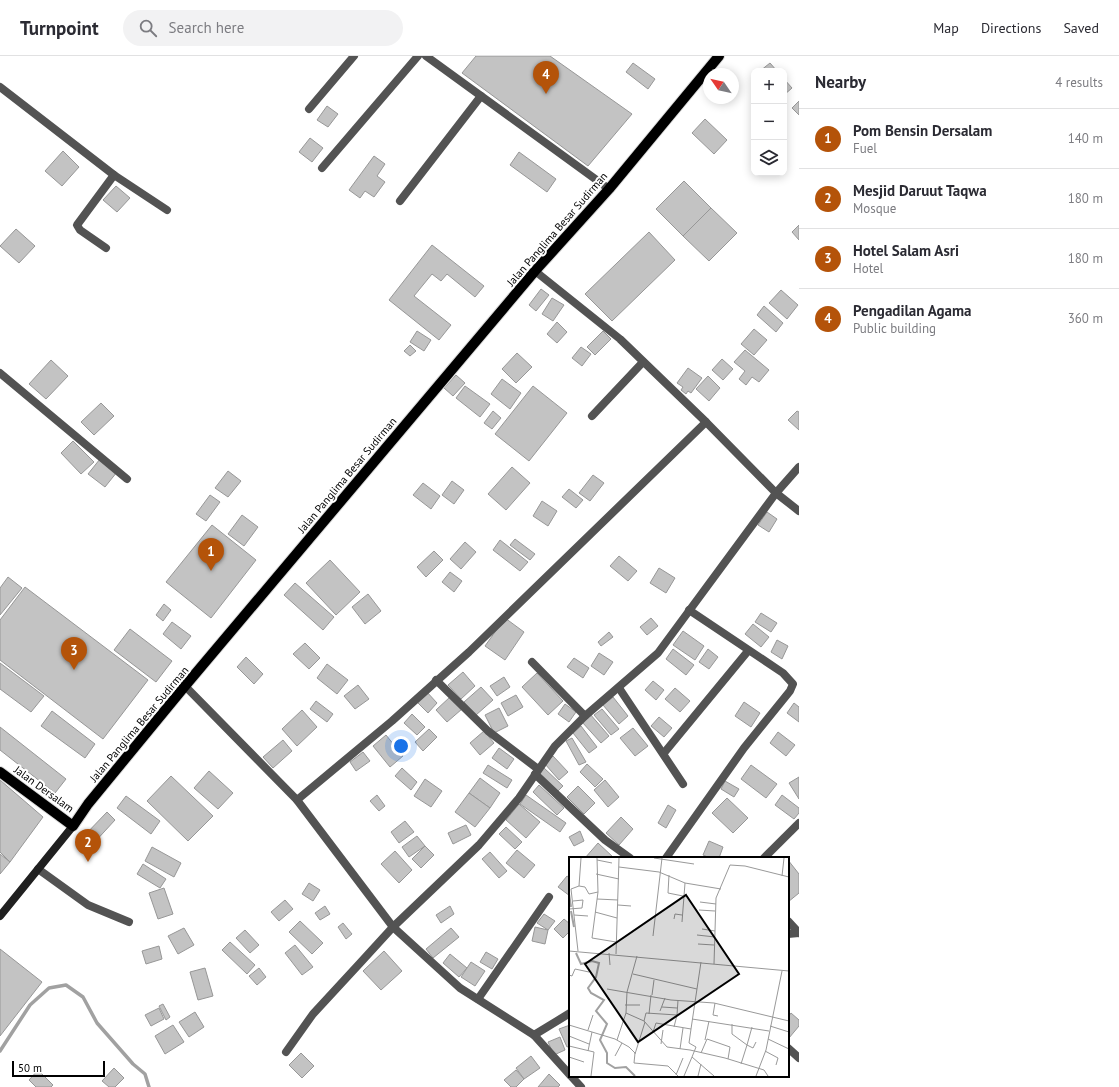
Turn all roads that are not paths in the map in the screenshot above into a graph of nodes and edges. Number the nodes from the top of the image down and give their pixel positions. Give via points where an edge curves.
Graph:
1 (354, 56) edge
2 (418, 56) edge
3 (426, 56) edge
4 (719, 56) edge
5 (0, 87) edge
6 (481, 96) junction
7 (309, 109) dead end
8 (322, 168) dead end
9 (114, 175) junction
10 (609, 189) junction
11 (400, 201) dead end
12 (168, 210) dead end
13 (106, 248) dead end
14 (535, 271) junction
15 (643, 362) junction
16 (0, 373) edge
17 (592, 416) dead end
18 (706, 422) junction
19 (799, 467) edge
20 (127, 479) dead end
21 (776, 493) junction
22 (799, 511) edge
23 (689, 610) junction
24 (748, 651) junction
25 (532, 662) dead end
26 (436, 680) junction
27 (796, 685) edge
28 (185, 686) junction
29 (619, 688) junction
30 (585, 716) junction
31 (664, 753) junction
32 (536, 771) junction
33 (0, 772) edge
34 (683, 784) dead end
35 (297, 800) junction
36 (799, 823) edge
37 (73, 826) junction
38 (629, 857) edge
39 (667, 857) edge
40 (765, 857) edge
41 (38, 870) junction
42 (549, 898) dead end
43 (0, 916) edge
44 (129, 922) dead end
45 (789, 922) edge
46 (393, 927) junction
47 (799, 933) edge
48 (789, 934) edge
49 (478, 999) junction
50 (569, 1014) edge
51 (534, 1035) junction
52 (789, 1049) edge
53 (286, 1052) dead end
54 (799, 1058) edge
55 (569, 1074) edge
56 (572, 1077) edge
57 (581, 1087) edge

1 - 7 street
2 - 8 street
3 - 6 street
4 - 10 main road, Jalan Panglima Besar Sudirman
5 - 9 street
6 - 10 street
6 - 11 street
9 - 12 street
9 - 13 street via 77,225 80,230
10 - 14 main road, Jalan Panglima Besar Sudirman
14 - 15 street via 620,340
14 - 28 main road, Jalan Panglima Besar Sudirman
15 - 17 street
15 - 18 street
16 - 20 street
18 - 21 street
18 - 26 street via 469,652
19 - 21 street
21 - 22 street
21 - 23 street
23 - 24 street
23 - 29 street via 658,653
24 - 27 street via 783,672
24 - 31 street
25 - 30 street
26 - 32 street via 488,731
26 - 35 street
27 - 39 street via 744,748
28 - 35 street
28 - 37 main road, Jalan Panglima Besar Sudirman via 88,804
29 - 30 street
29 - 31 street
30 - 32 street via 555,746
31 - 34 street
32 - 38 street via 606,840
32 - 46 street via 520,798 479,845
33 - 37 main road, Jalan Dersalam
35 - 46 street
36 - 40 street
37 - 41 main road, Jalan Panglima Besar Sudirman
41 - 43 main road, Jalan Panglima Besar Sudirman
41 - 44 street via 88,905
42 - 49 street
45 - 47 street
46 - 49 street via 460,988
46 - 53 street via 314,1014
47 - 48 street
49 - 51 street
50 - 51 street
51 - 55 street
52 - 54 street
56 - 57 street

